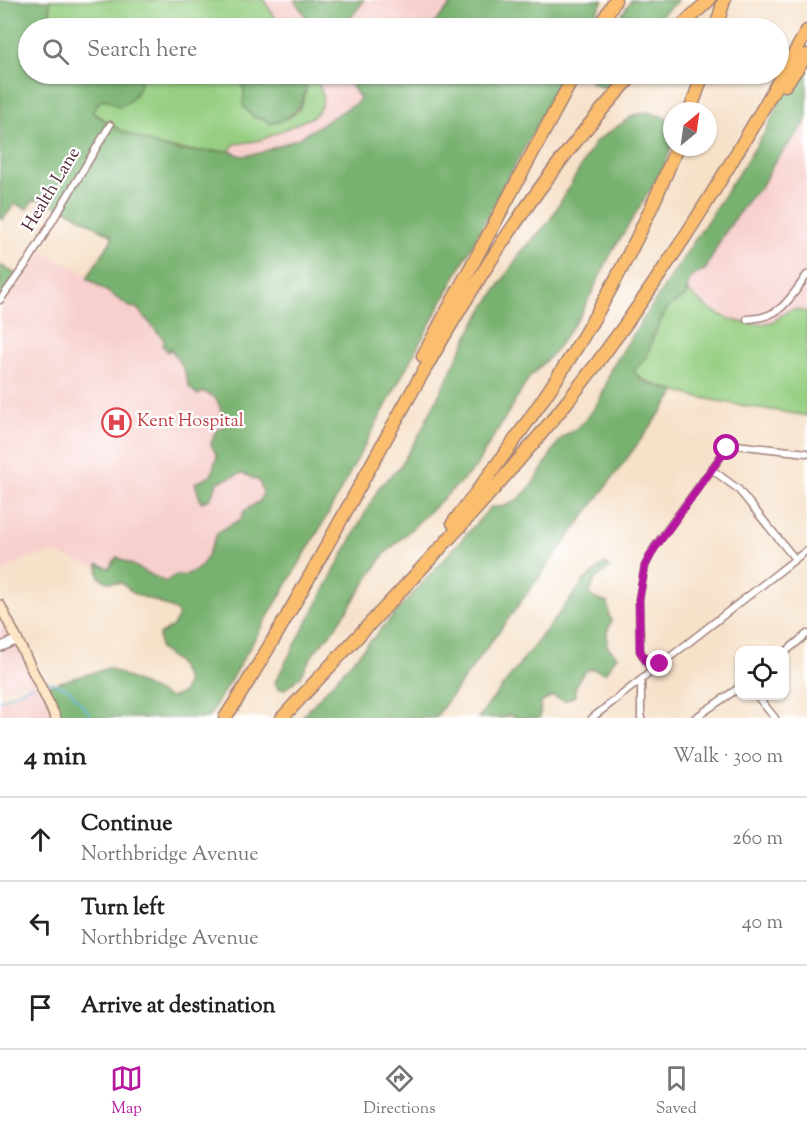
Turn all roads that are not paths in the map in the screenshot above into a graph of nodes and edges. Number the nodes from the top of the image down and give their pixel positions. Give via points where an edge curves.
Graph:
1 (615, 0) edge
2 (709, 0) edge
3 (723, 3) edge
4 (605, 18) edge
5 (690, 18) edge
6 (719, 18) edge
7 (807, 30) edge
8 (807, 55) edge
9 (789, 62) edge
10 (789, 81) edge
11 (570, 84) edge
12 (625, 84) edge
13 (699, 84) edge
14 (776, 84) edge
15 (787, 84) edge
16 (693, 102) edge
17 (110, 125) dead end
18 (673, 156) edge
19 (729, 168) junction
20 (807, 275) edge
21 (0, 300) edge
22 (747, 319) dead end
23 (394, 419) junction
24 (807, 453) edge
25 (711, 469) junction
26 (807, 550) edge
27 (795, 559) junction
28 (405, 586) junction
29 (0, 605) edge
30 (807, 634) edge
31 (17, 639) junction
32 (0, 647) edge
33 (789, 649) edge
34 (652, 671) junction
35 (641, 681) junction
36 (735, 690) edge
37 (760, 700) edge
38 (56, 718) edge
39 (225, 718) edge
40 (282, 718) edge
41 (592, 718) edge
42 (641, 718) edge
43 (695, 718) edge
44 (775, 718) edge

1 - 4 highway
2 - 5 highway
3 - 6 highway
7 - 9 highway
8 - 10 highway
11 - 23 highway via 440,321
12 - 23 highway via 584,130 509,229
13 - 16 highway
14 - 19 highway
15 - 19 highway
17 - 21 street, Health Lane
18 - 28 highway via 626,262 570,362 520,436
19 - 28 highway via 654,285 572,396
20 - 22 street via 781,310 760,319
23 - 39 highway via 263,658
24 - 25 street via 736,446 727,448
25 - 27 street via 738,489
25 - 34 street via 654,549 640,580 640,651
26 - 27 street
27 - 34 street
28 - 40 highway
29 - 31 main road
30 - 33 street
31 - 32 street
31 - 38 main road
34 - 35 street
35 - 41 street
35 - 42 street
36 - 43 street
37 - 44 street

